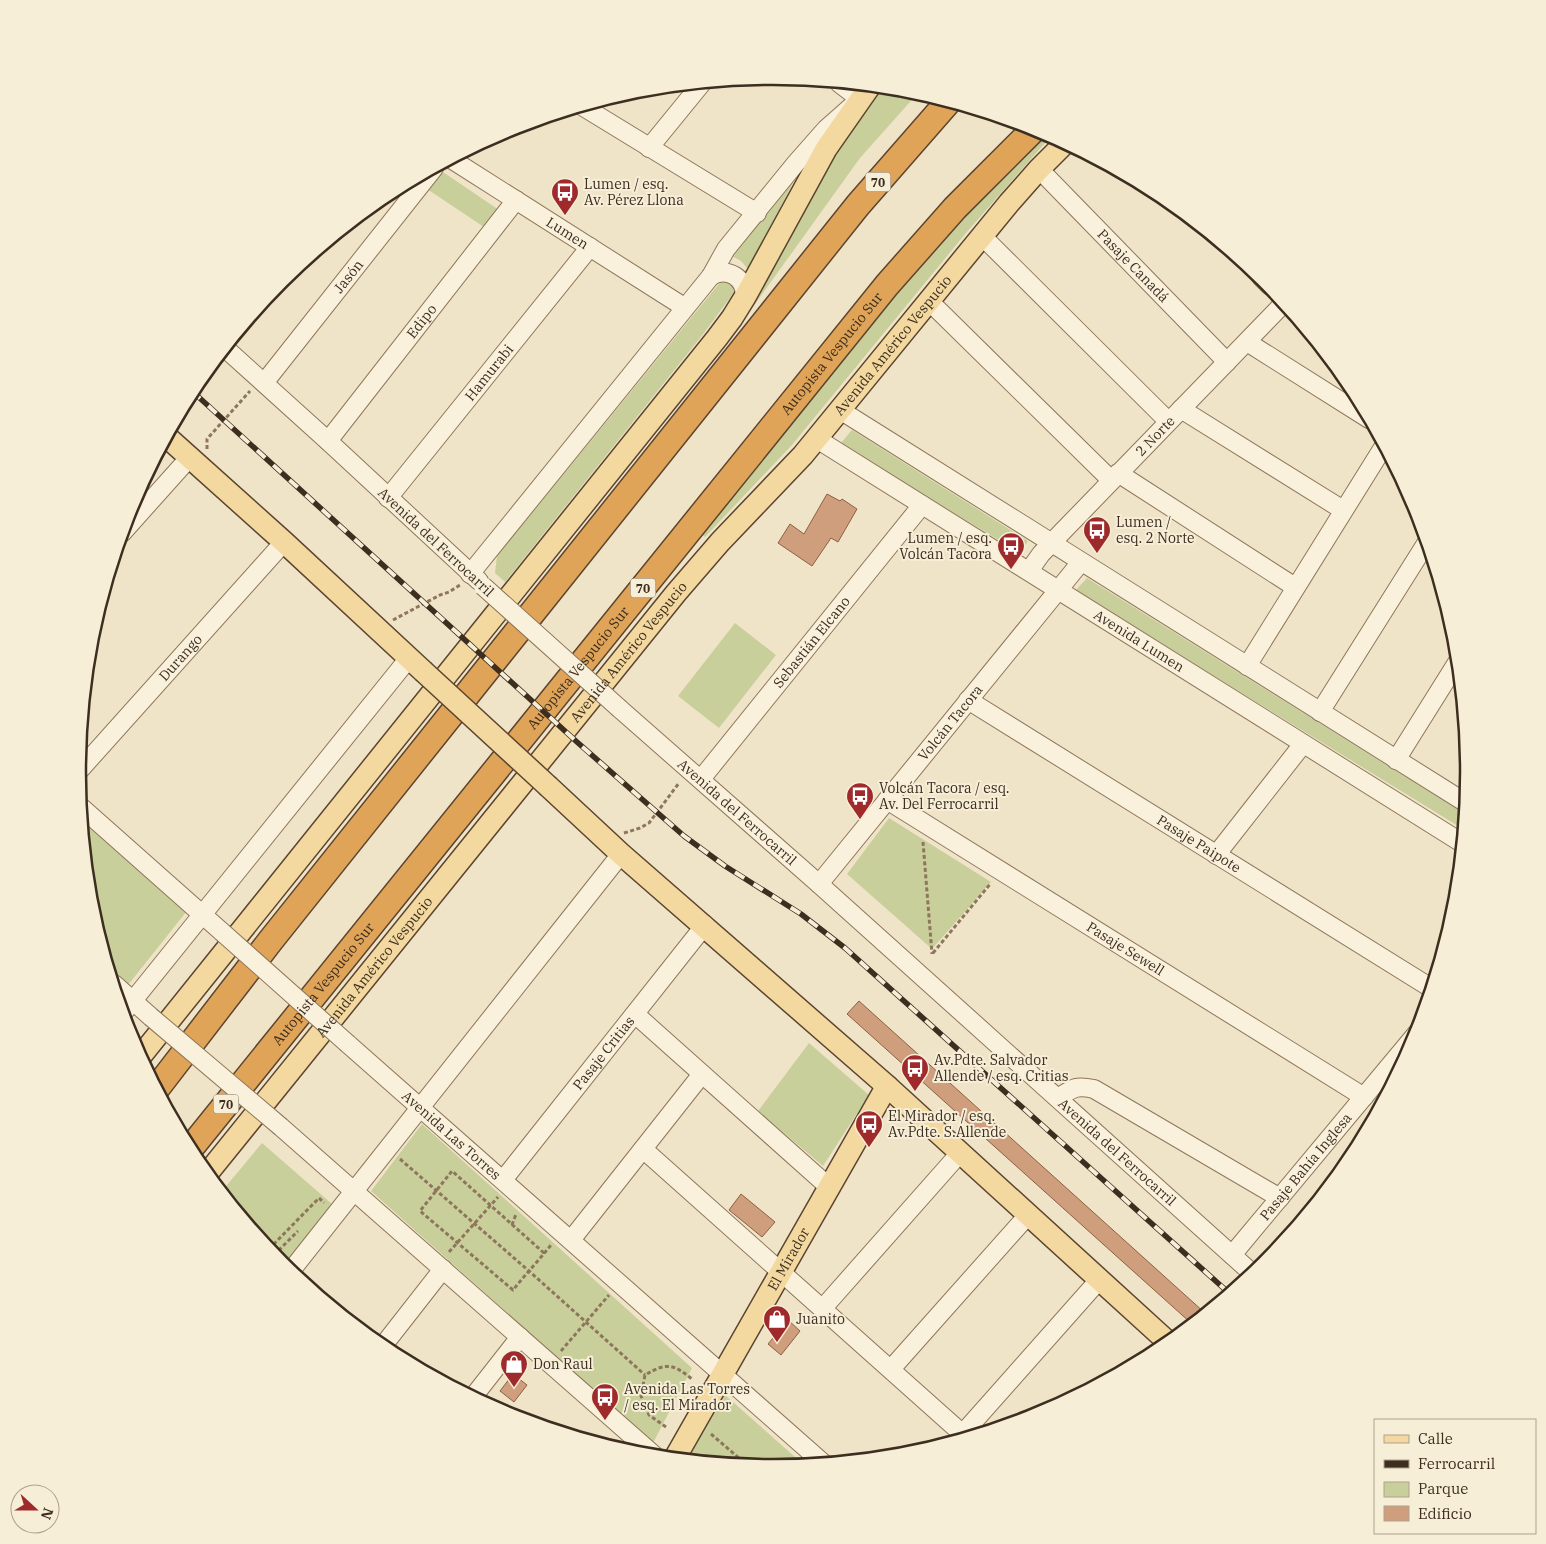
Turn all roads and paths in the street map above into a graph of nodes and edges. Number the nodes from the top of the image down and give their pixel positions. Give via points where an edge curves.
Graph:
1 (697, 89) edge
2 (865, 92) edge
3 (944, 106) edge
4 (588, 110) edge
5 (1029, 134) edge
6 (649, 148) junction
7 (1060, 148) edge
8 (457, 163) edge
9 (1039, 169) junction
10 (424, 181) edge
11 (516, 200) junction
12 (756, 212) junction
13 (982, 236) junction
14 (590, 247) junction
15 (711, 276) junction
16 (745, 297) junction
17 (929, 301) junction
18 (684, 307) junction
19 (1279, 308) edge
20 (1247, 342) junction
21 (230, 352) edge
22 (1227, 362) junction
23 (264, 383) junction
24 (1181, 409) junction
25 (840, 410) junction
26 (1357, 412) edge
27 (1168, 421) junction
28 (817, 439) junction
29 (171, 441) edge
30 (328, 441) junction
31 (1380, 452) edge
32 (193, 460) junction
33 (1115, 476) junction
34 (388, 498) junction
35 (922, 506) junction
36 (1343, 510) junction
37 (133, 521) edge
38 (284, 542) junction
39 (1051, 543) junction
40 (1423, 548) edge
41 (1081, 562) junction
42 (1029, 571) junction
43 (470, 574) junction
44 (1295, 588) junction
45 (1058, 590) junction
46 (377, 628) junction
47 (416, 665) junction
48 (1247, 666) junction
49 (1452, 670) edge
50 (968, 700) junction
51 (1320, 712) junction
52 (1303, 744) junction
53 (1396, 760) junction
54 (86, 763) edge
55 (695, 774) junction
56 (1459, 799) edge
57 (887, 800) junction
58 (87, 812) edge
59 (1456, 840) edge
60 (922, 842) dead end
61 (614, 847) junction
62 (1216, 854) junction
63 (1001, 871) junction
64 (820, 884) junction
65 (203, 915) junction
66 (705, 925) junction
67 (1426, 985) edge
68 (128, 1007) edge
69 (635, 1014) junction
70 (145, 1051) edge
71 (1399, 1054) edge
72 (702, 1074) junction
73 (161, 1083) edge
74 (887, 1086) junction
75 (1364, 1096) junction
76 (1058, 1098) junction
77 (420, 1107) junction
78 (195, 1143) edge
79 (643, 1149) junction
80 (960, 1153) junction
81 (398, 1157) dead end
82 (212, 1168) edge
83 (505, 1183) junction
84 (829, 1187) junction
85 (437, 1190) junction
86 (354, 1191) junction
87 (1280, 1198) junction
88 (325, 1204) dead end
89 (490, 1204) junction
90 (1028, 1215) junction
91 (475, 1223) junction
92 (566, 1236) junction
93 (458, 1243) junction
94 (274, 1244) edge
95 (544, 1253) junction
96 (1232, 1255) junction
97 (295, 1266) edge
98 (440, 1267) junction
99 (1247, 1269) edge
100 (529, 1271) junction
101 (781, 1271) junction
102 (1099, 1280) junction
103 (619, 1283) junction
104 (823, 1308) junction
105 (586, 1322) junction
106 (520, 1337) junction
107 (1163, 1337) edge
108 (387, 1340) edge
109 (550, 1363) junction
110 (891, 1369) junction
111 (723, 1374) junction
112 (645, 1375) junction
113 (692, 1380) dead end
114 (476, 1391) edge
115 (666, 1427) dead end
116 (967, 1431) edge
117 (711, 1434) dead end
118 (959, 1434) edge
119 (645, 1447) edge
120 (678, 1452) edge
121 (739, 1458) edge
122 (817, 1458) edge

1 - 6 street
2 - 12 street via 810,146
2 - 16 main road via 804,186
3 - 73 highway, 70 via 858,205 271,940
4 - 6 street
5 - 78 highway, Autopista Vespucio Sur / 70 via 954,208 888,285
6 - 12 street
7 - 9 main road, Avenida Américo Vespucio
8 - 11 street, Lumen
9 - 13 main road, Avenida Américo Vespucio
9 - 22 street, Pasaje Canadá
10 - 23 street, Jasón
11 - 14 street, Lumen
11 - 30 street, Edipo
12 - 15 street via 726,250
13 - 17 main road, Avenida Américo Vespucio
13 - 27 street
14 - 18 street, Lumen
14 - 34 street, Hamurabi
15 - 16 street via 723,272 735,275 743,284
15 - 18 street
16 - 70 main road via 700,360
17 - 25 main road, Avenida Américo Vespucio
17 - 33 street
18 - 43 street
19 - 20 street, 2 Norte
20 - 22 street, 2 Norte
20 - 26 street
21 - 23 street, Avenida del Ferrocarril
22 - 24 street, 2 Norte
23 - 30 street, Avenida del Ferrocarril
23 - 32 path via 249,392 208,439 206,452
24 - 27 street, 2 Norte
24 - 36 street
25 - 28 main road, Avenida Américo Vespucio
25 - 39 street
27 - 33 street, 2 Norte
28 - 35 street, Avenida Lumen
28 - 82 main road, Avenida Américo Vespucio via 681,587
29 - 32 main road
30 - 34 street, Avenida del Ferrocarril
31 - 36 street
32 - 37 street
32 - 38 main road
33 - 39 street, 2 Norte
33 - 44 street
34 - 43 street, Avenida del Ferrocarril
35 - 42 street, Avenida Lumen
35 - 55 street, Sebastián Elcano
36 - 44 street
38 - 46 main road
38 - 54 street, Durango
39 - 41 street
39 - 42 street, 2 Norte
40 - 51 street
41 - 45 street, Volcán Tacora
41 - 48 street
42 - 45 street, Avenida Lumen
43 - 46 path via 453,590
43 - 55 street, Avenida del Ferrocarril, bridge
44 - 48 street
45 - 50 street, Volcán Tacora
45 - 52 street, Avenida Lumen
46 - 47 main road
47 - 61 main road, bridge
47 - 65 street
48 - 51 street
49 - 53 street
50 - 57 street, Volcán Tacora
50 - 62 street, Pasaje Paipote
51 - 53 street
52 - 59 street, Avenida Lumen
52 - 62 street
53 - 56 street
55 - 61 path via 645,826 618,835
55 - 64 street, Avenida del Ferrocarril
57 - 63 street, Pasaje Sewell
57 - 64 street, Volcán Tacora
58 - 65 street, Avenida Las Torres
60 - 63 path via 932,954
61 - 66 main road
61 - 77 street
62 - 67 street, Pasaje Paipote
63 - 75 street, Pasaje Sewell
64 - 76 street, Avenida del Ferrocarril
65 - 68 street
65 - 77 street, Avenida Las Torres, bridge
66 - 69 street, Pasaje Critias
66 - 74 main road
68 - 86 street, bridge via 151,1017
69 - 72 street
69 - 83 street, Pasaje Critias
71 - 75 street, Pasaje Bahía Inglesa
72 - 79 street
72 - 84 street
74 - 80 main road
74 - 84 main road, El Mirador
75 - 87 street, Pasaje Bahía Inglesa
76 - 87 street via 1074,1087 1094,1089
76 - 96 street, Avenida del Ferrocarril
77 - 83 street, Avenida Las Torres
77 - 86 street
79 - 92 street
79 - 101 street
80 - 90 main road
80 - 104 street
81 - 85 path
83 - 89 path
83 - 92 street, Avenida Las Torres
84 - 101 main road, El Mirador
85 - 89 path via 452,1171
85 - 91 path
85 - 93 path via 420,1210
86 - 97 street
86 - 98 street
87 - 96 street, Pasaje Bahía Inglesa
88 - 94 path via 319,1198
89 - 91 path
89 - 95 path
90 - 102 main road
90 - 110 street
91 - 93 path
91 - 100 path
92 - 95 path
92 - 103 street, Avenida Las Torres
93 - 98 path
93 - 100 path via 513,1290
95 - 100 path
96 - 99 street, Avenida del Ferrocarril
98 - 106 street
98 - 108 street
100 - 105 path
101 - 104 street
101 - 111 main road, El Mirador
102 - 107 main road
102 - 116 street
103 - 105 path
103 - 111 street, Avenida Las Torres
104 - 110 street
105 - 109 path
105 - 112 path
106 - 109 street
106 - 114 street
109 - 119 street
110 - 118 street
111 - 120 main road, El Mirador
111 - 122 street, Avenida Las Torres
112 - 113 path via 661,1366 679,1369
112 - 115 path via 641,1396 646,1409
117 - 121 path

